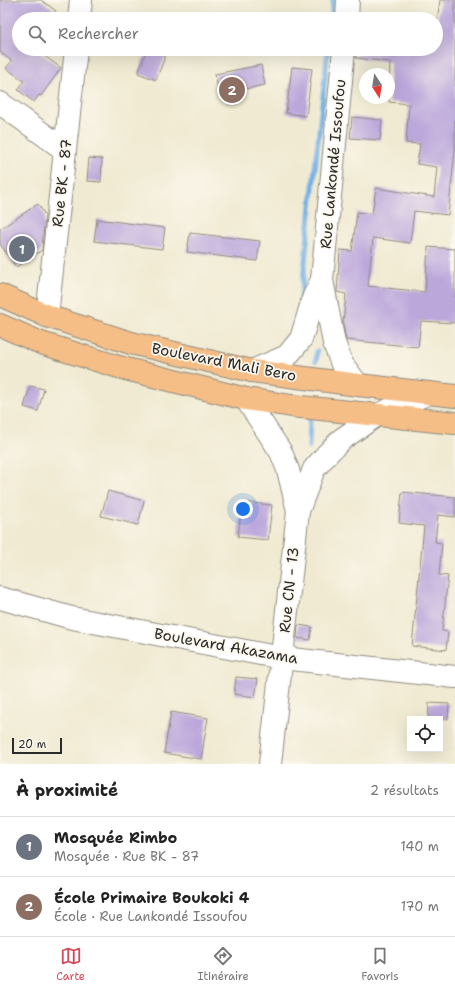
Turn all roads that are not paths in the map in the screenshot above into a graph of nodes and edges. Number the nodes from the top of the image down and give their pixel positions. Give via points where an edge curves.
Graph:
1 (81, 0) edge
2 (348, 0) edge
3 (80, 12) edge
4 (347, 12) edge
5 (75, 56) edge
6 (343, 56) edge
7 (0, 103) edge
8 (65, 150) junction
9 (322, 280) junction
10 (0, 295) edge
11 (47, 316) junction
12 (0, 324) edge
13 (252, 371) junction
14 (358, 385) junction
15 (429, 393) junction
16 (455, 396) edge
17 (246, 399) junction
18 (377, 415) junction
19 (455, 423) edge
20 (298, 511) junction
21 (0, 598) edge
22 (282, 658) junction
23 (455, 678) edge
24 (270, 764) edge

1 - 3 street
2 - 4 street
5 - 8 street, Rue BK - 87
6 - 9 street, Rue Lankondé Issoufou
7 - 8 street
8 - 11 street, Rue BK - 87
9 - 13 street via 314,296 301,339 287,356
9 - 14 street via 334,343 342,364
10 - 11 main road, Boulevard Mali Bero
11 - 13 main road, Boulevard Mali Bero via 131,343
12 - 17 main road, Boulevard Mali Bero via 41,343 122,368
13 - 14 main road, Boulevard Mali Bero
14 - 15 main road, Boulevard Mali Bero
15 - 16 main road, Boulevard Mali Bero
15 - 18 street, Rue CN - 13
17 - 18 main road, Boulevard Mali Bero
17 - 20 street, Rue CN - 13 via 281,452
18 - 19 main road, Boulevard Mali Bero
18 - 20 street, Rue CN - 13 via 342,439 314,469
20 - 22 street, Rue CN - 13
21 - 22 street, Boulevard Akazama via 72,618
22 - 23 street, Boulevard Akazama
22 - 24 street, Rue CN - 13

